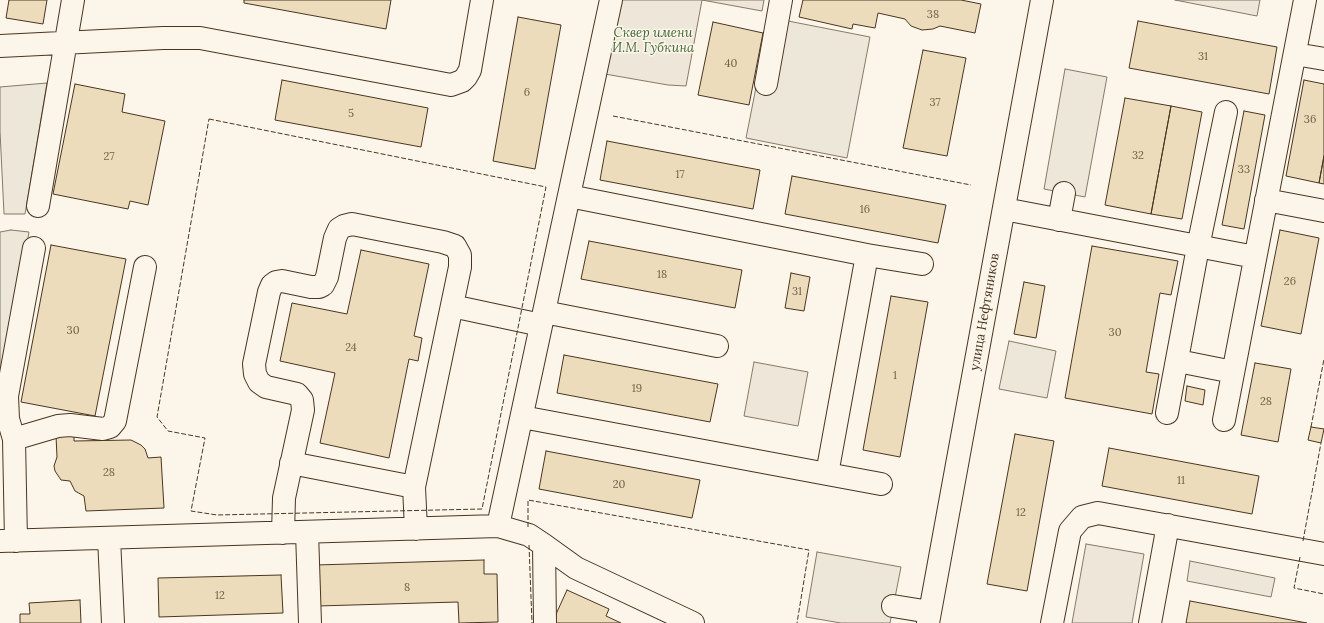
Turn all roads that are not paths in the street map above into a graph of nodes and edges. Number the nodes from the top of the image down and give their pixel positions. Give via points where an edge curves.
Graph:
1 (73, 0) edge
2 (482, 0) edge
3 (611, 0) edge
4 (781, 0) edge
5 (1042, 0) edge
6 (1306, 0) edge
7 (66, 42) junction
8 (0, 46) edge
9 (1295, 54) junction
10 (1324, 59) edge
11 (766, 84) dead end
12 (1226, 112) dead end
13 (1064, 193) dead end
14 (569, 196) junction
15 (1266, 200) junction
16 (38, 206) dead end
17 (1004, 209) junction
18 (1324, 210) edge
19 (1060, 220) junction
20 (1198, 247) junction
21 (34, 248) dead end
22 (866, 254) junction
23 (1255, 257) junction
24 (922, 264) dead end
25 (145, 267) dead end
26 (452, 306) junction
27 (543, 318) junction
28 (717, 346) dead end
29 (1178, 361) junction
30 (1233, 372) junction
31 (1167, 413) dead end
32 (522, 417) junction
33 (1224, 420) dead end
34 (14, 439) junction
35 (291, 463) junction
36 (827, 474) junction
37 (881, 484) dead end
38 (414, 487) junction
39 (1168, 525) junction
40 (498, 526) junction
41 (416, 529) junction
42 (307, 532) junction
43 (283, 533) junction
44 (109, 538) junction
45 (8, 541) edge
46 (544, 545) junction
47 (1324, 554) edge
48 (893, 606) dead end
49 (929, 618) edge
50 (113, 623) edge
51 (310, 623) edge
52 (545, 623) edge
53 (693, 623) edge
54 (1052, 623) edge
55 (1150, 623) edge

1 - 7 street
2 - 7 street via 470,70 462,81 452,84 200,38
3 - 14 street
4 - 11 street
5 - 17 street, улица Нефтяников
6 - 9 street
7 - 8 street
7 - 16 street
9 - 10 street
9 - 15 street
12 - 20 street
13 - 19 street
14 - 22 street
14 - 27 street
15 - 18 street
15 - 23 street
17 - 19 street
17 - 49 street, улица Нефтяников
19 - 20 street
20 - 23 street
20 - 29 street
21 - 34 street via 7,396 8,419
22 - 24 street
22 - 36 street
23 - 30 street
25 - 34 street via 115,421 110,427 103,429 64,425
26 - 27 street
26 - 35 street via 460,267 460,255 455,246 352,224 339,229 323,285 311,288 282,281 272,285 254,364 255,374 259,382 266,387 293,392 302,400 303,410
26 - 38 street
27 - 28 street
27 - 32 street
29 - 30 street
29 - 31 street
30 - 33 street
32 - 36 street
32 - 40 street
34 - 45 street
35 - 38 street
35 - 43 street via 284,498
36 - 37 street
38 - 41 street
39 - 47 street
39 - 54 street via 1098,513 1082,517 1070,531
39 - 55 street
40 - 41 street
40 - 46 street via 529,535
41 - 42 street
42 - 43 street
42 - 51 street
43 - 44 street
44 - 45 street
44 - 50 street
46 - 52 street
46 - 53 street via 576,568
48 - 49 street

